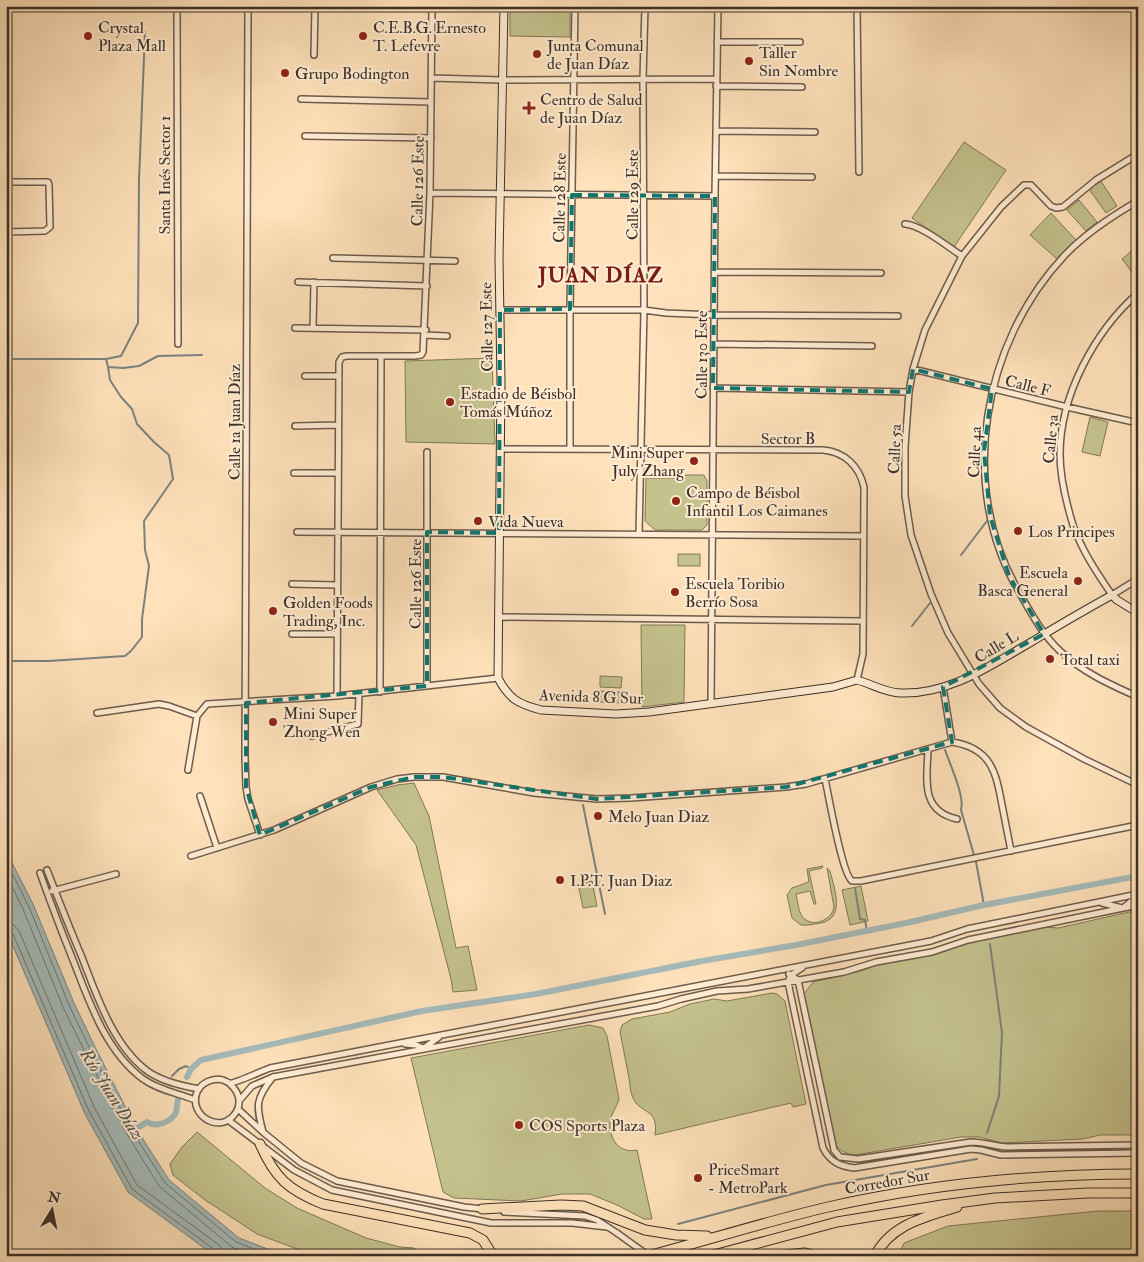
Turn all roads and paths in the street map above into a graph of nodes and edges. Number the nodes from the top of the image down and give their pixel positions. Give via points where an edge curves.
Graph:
1 (177, 6) edge
2 (248, 6) edge
3 (314, 6) edge
4 (432, 6) edge
5 (504, 6) edge
6 (575, 6) edge
7 (645, 6) edge
8 (718, 6) edge
9 (857, 6) edge
10 (717, 42) junction
11 (800, 42) dead end
12 (314, 55) dead end
13 (431, 78) junction
14 (716, 79) junction
15 (502, 80) junction
16 (574, 80) junction
17 (643, 80) junction
18 (716, 86) junction
19 (802, 87) dead end
20 (301, 99) dead end
21 (431, 102) junction
22 (716, 131) junction
23 (815, 132) dead end
24 (305, 136) dead end
25 (431, 138) junction
26 (1138, 154) edge
27 (859, 172) dead end
28 (716, 176) junction
29 (812, 178) dead end
30 (430, 193) junction
31 (501, 195) junction
32 (572, 195) junction
33 (644, 196) junction
34 (714, 196) junction
35 (1138, 200) edge
36 (7, 222) edge
37 (905, 224) dead end
38 (6, 232) edge
39 (962, 256) junction
40 (333, 258) dead end
41 (428, 260) junction
42 (455, 260) dead end
43 (714, 272) junction
44 (881, 274) dead end
45 (298, 282) dead end
46 (314, 282) junction
47 (427, 286) junction
48 (1138, 293) edge
49 (570, 309) junction
50 (500, 310) junction
51 (644, 310) junction
52 (714, 315) junction
53 (898, 316) dead end
54 (295, 328) dead end
55 (313, 328) junction
56 (425, 332) junction
57 (447, 336) dead end
58 (178, 344) dead end
59 (714, 344) junction
60 (872, 346) dead end
61 (382, 356) junction
62 (913, 370) junction
63 (305, 376) dead end
64 (338, 376) junction
65 (714, 388) junction
66 (992, 389) junction
67 (909, 392) junction
68 (1067, 407) junction
69 (1138, 423) edge
70 (338, 425) junction
71 (295, 426) dead end
72 (500, 449) junction
73 (570, 449) junction
74 (640, 450) junction
75 (713, 451) junction
76 (427, 452) dead end
77 (294, 473) dead end
78 (338, 474) junction
79 (298, 532) dead end
80 (381, 532) junction
81 (428, 532) junction
82 (338, 533) junction
83 (499, 534) junction
84 (640, 534) junction
85 (712, 534) junction
86 (863, 536) junction
87 (1138, 579) edge
88 (292, 584) dead end
89 (336, 585) junction
90 (1112, 595) junction
91 (1138, 613) edge
92 (498, 617) junction
93 (712, 619) junction
94 (863, 621) junction
95 (292, 634) dead end
96 (336, 634) junction
97 (1044, 634) junction
98 (974, 675) junction
99 (498, 678) junction
100 (857, 680) junction
101 (427, 686) junction
102 (943, 687) junction
103 (380, 692) junction
104 (359, 694) junction
105 (337, 696) junction
106 (1138, 698) edge
107 (246, 703) junction
108 (711, 704) junction
109 (97, 713) dead end
110 (197, 716) junction
111 (312, 736) dead end
112 (952, 742) junction
113 (928, 750) junction
114 (188, 770) dead end
115 (825, 779) junction
116 (1138, 785) edge
117 (200, 796) dead end
118 (957, 818) dead end
119 (1138, 825) edge
120 (260, 835) junction
121 (217, 848) junction
122 (1011, 851) junction
123 (190, 856) dead end
124 (47, 870) dead end
125 (40, 873) dead end
126 (116, 874) dead end
127 (55, 890) junction
128 (47, 893) junction
129 (1138, 895) edge
130 (1095, 902) junction
131 (1138, 906) edge
132 (1123, 908) junction
133 (809, 965) junction
134 (771, 972) junction
135 (792, 975) junction
136 (798, 980) junction
137 (788, 982) junction
138 (451, 1033) junction
139 (394, 1044) junction
140 (423, 1048) junction
141 (273, 1077) junction
142 (230, 1084) junction
143 (199, 1089) junction
144 (196, 1100) junction
145 (239, 1101) junction
146 (238, 1109) junction
147 (228, 1120) junction
148 (264, 1133) junction
149 (260, 1144) junction
150 (1138, 1145) edge
151 (1138, 1153) edge
152 (1138, 1174) edge
153 (1138, 1193) edge
154 (979, 1200) junction
155 (482, 1210) junction
156 (611, 1228) junction
157 (723, 1236) junction
158 (493, 1256) edge
159 (649, 1256) edge
160 (710, 1256) edge
161 (777, 1256) edge
162 (817, 1256) edge
163 (875, 1256) edge

1 - 58 street, Santa Inés Sector 1
2 - 107 street, Calle 1a Juan Díaz
3 - 12 street
4 - 13 street, Calle 126 Este
5 - 15 street, Calle 127 Este
6 - 16 street, Calle 128 Este
7 - 17 street, Calle 129 Este
8 - 10 street, Calle 130 Este
9 - 27 street
10 - 11 street
10 - 14 street, Calle 130 Este
13 - 15 street
13 - 21 street, Calle 126 Este
14 - 17 street
14 - 18 street, Calle 130 Este
15 - 16 street
15 - 31 street, Calle 127 Este
16 - 17 street
16 - 32 street, Calle 128 Este
17 - 33 street, Calle 129 Este
18 - 19 street
18 - 22 street, Calle 130 Este
20 - 21 street
21 - 25 street, Calle 126 Este
22 - 23 street
22 - 28 street, Calle 130 Este
24 - 25 street
25 - 30 street, Calle 126 Este
26 - 39 street, Calle 5a via 1096,180 1064,207 1051,206 1031,185 1024,184
28 - 29 street
28 - 34 street, Calle 130 Este
30 - 31 street
30 - 41 street, Calle 126 Este
31 - 32 street
31 - 50 street, Calle 127 Este
32 - 33 street
32 - 49 street, Calle 128 Este
33 - 34 street
33 - 51 street, Calle 129 Este
34 - 43 street, Calle 130 Este
35 - 66 street, Calle 4a via 1088,234 1054,268 1027,306
36 - 38 street via 10,182 48,182 48,230
37 - 39 street via 920,229
39 - 62 street, Calle 5a via 925,330
40 - 41 street
41 - 42 street
41 - 47 street, Calle 126 Este
43 - 44 street
43 - 52 street, Calle 130 Este
45 - 46 street
46 - 47 street
46 - 55 street
47 - 56 street, Calle 126 Este
48 - 68 street, Calle 3a via 1103,331 1077,379
49 - 50 street
49 - 51 street
49 - 73 street, Calle 128 Este
50 - 72 street, Calle 127 Este
51 - 52 street
51 - 74 street, Calle 129 Este
52 - 53 street
52 - 59 street, Calle 130 Este
54 - 55 street
55 - 56 street
56 - 57 street
56 - 61 street, Calle 126 Este via 421,355
59 - 60 street
59 - 65 street, Calle 130 Este
61 - 64 street via 342,358
61 - 80 street
62 - 66 street, Calle F
62 - 67 street, Calle 5a
63 - 64 street
64 - 70 street
65 - 67 street
65 - 75 street, Calle 130 Este
66 - 68 street, Calle F
66 - 97 street, Calle 4a via 984,452 990,516 1009,576
67 - 98 street, Calle 5a via 905,496 910,535 930,594 948,633
68 - 69 street, Calle F
68 - 90 street, Calle 3a via 1060,452 1068,509 1081,544
70 - 71 street
70 - 78 street
72 - 73 street, Sector B
72 - 83 street, Calle 127 Este
73 - 74 street, Sector B
74 - 75 street, Sector B
74 - 84 street, Calle 129 Este
75 - 85 street, Calle 130 Este
75 - 86 street, Sector B via 823,450 839,453 853,464 862,480
76 - 81 street, Calle 126 Este
77 - 78 street
78 - 82 street
79 - 82 street
80 - 81 street
80 - 82 street
80 - 103 street
81 - 83 street
81 - 101 street, Calle 126 Este
82 - 89 street
83 - 84 street
83 - 92 street, Calle 127 Este
84 - 85 street
85 - 86 street
85 - 93 street, Calle 130 Este
86 - 94 street, Sector B
87 - 90 street, Calle L
88 - 89 street
89 - 96 street
90 - 91 street, Calle 3a
90 - 97 street, Calle L
92 - 93 street
92 - 99 street, Calle 127 Este
93 - 94 street
93 - 108 street, Calle 130 Este
94 - 100 street, Sector B via 863,654
95 - 96 street
96 - 105 street
97 - 98 street, Calle L
97 - 106 street, Calle 4a via 1072,662
98 - 102 street, Calle L
98 - 116 street, Calle 5a via 1011,717 1084,759
99 - 101 street
99 - 108 street, Avenida 8 G Sur via 506,692 540,710 616,714
100 - 102 street, Calle L via 880,690 899,693
100 - 108 street, Avenida 8 G Sur via 833,687
101 - 103 street
102 - 112 street
103 - 104 street
104 - 105 street
104 - 111 street via 358,724
105 - 107 street
107 - 110 street via 207,704
107 - 120 street, Calle 1a Juan Díaz via 246,787
109 - 110 street via 159,704
110 - 114 street
112 - 113 street
112 - 122 street via 971,747 992,766
113 - 115 street
113 - 118 street via 926,782 930,799 939,812
115 - 120 street via 786,787 597,799 443,777 414,777 371,786
115 - 122 street via 843,861 852,881 861,882
117 - 121 street
119 - 122 street
120 - 121 street
121 - 123 street
124 - 127 street
125 - 128 street
126 - 127 street
127 - 128 street
127 - 143 street via 102,1007 134,1060 167,1081
128 - 144 street via 92,1008 113,1047 143,1079
129 - 130 street
129 - 132 street
130 - 132 street
130 - 133 street via 967,929 931,941
131 - 132 street
132 - 136 street
133 - 134 street
133 - 135 street
134 - 135 street
134 - 138 street
135 - 136 street
135 - 137 street
136 - 137 street
136 - 150 street via 834,1150 840,1157 858,1159 970,1142 1007,1147
137 - 140 street via 717,991 658,1006
137 - 151 street via 823,1148 834,1162 854,1168 972,1149 1001,1155
138 - 139 street
138 - 140 street via 436,1038
139 - 140 street
139 - 142 street via 270,1068
140 - 141 street
141 - 145 street via 252,1086
141 - 148 street via 258,1101
142 - 143 street via 210,1080
142 - 145 street via 235,1088
143 - 144 street
144 - 147 street via 202,1117 210,1122
145 - 146 street
146 - 147 street
146 - 148 street
147 - 149 street
148 - 155 street via 301,1163 337,1181
149 - 156 street via 294,1170 332,1190 491,1223 572,1223
149 - 158 highway via 281,1180 302,1196 323,1204 470,1233 482,1240
152 - 157 highway, Corredor Sur via 1088,1174 940,1187 828,1208
153 - 154 highway, Corredor Sur
154 - 160 highway, Corredor Sur via 837,1222
154 - 163 highway via 906,1225 884,1242
155 - 156 street via 585,1216
155 - 157 highway via 583,1206 660,1233
156 - 159 street, bridge
157 - 159 highway, Corredor Sur
161 - 162 highway via 800,1253

